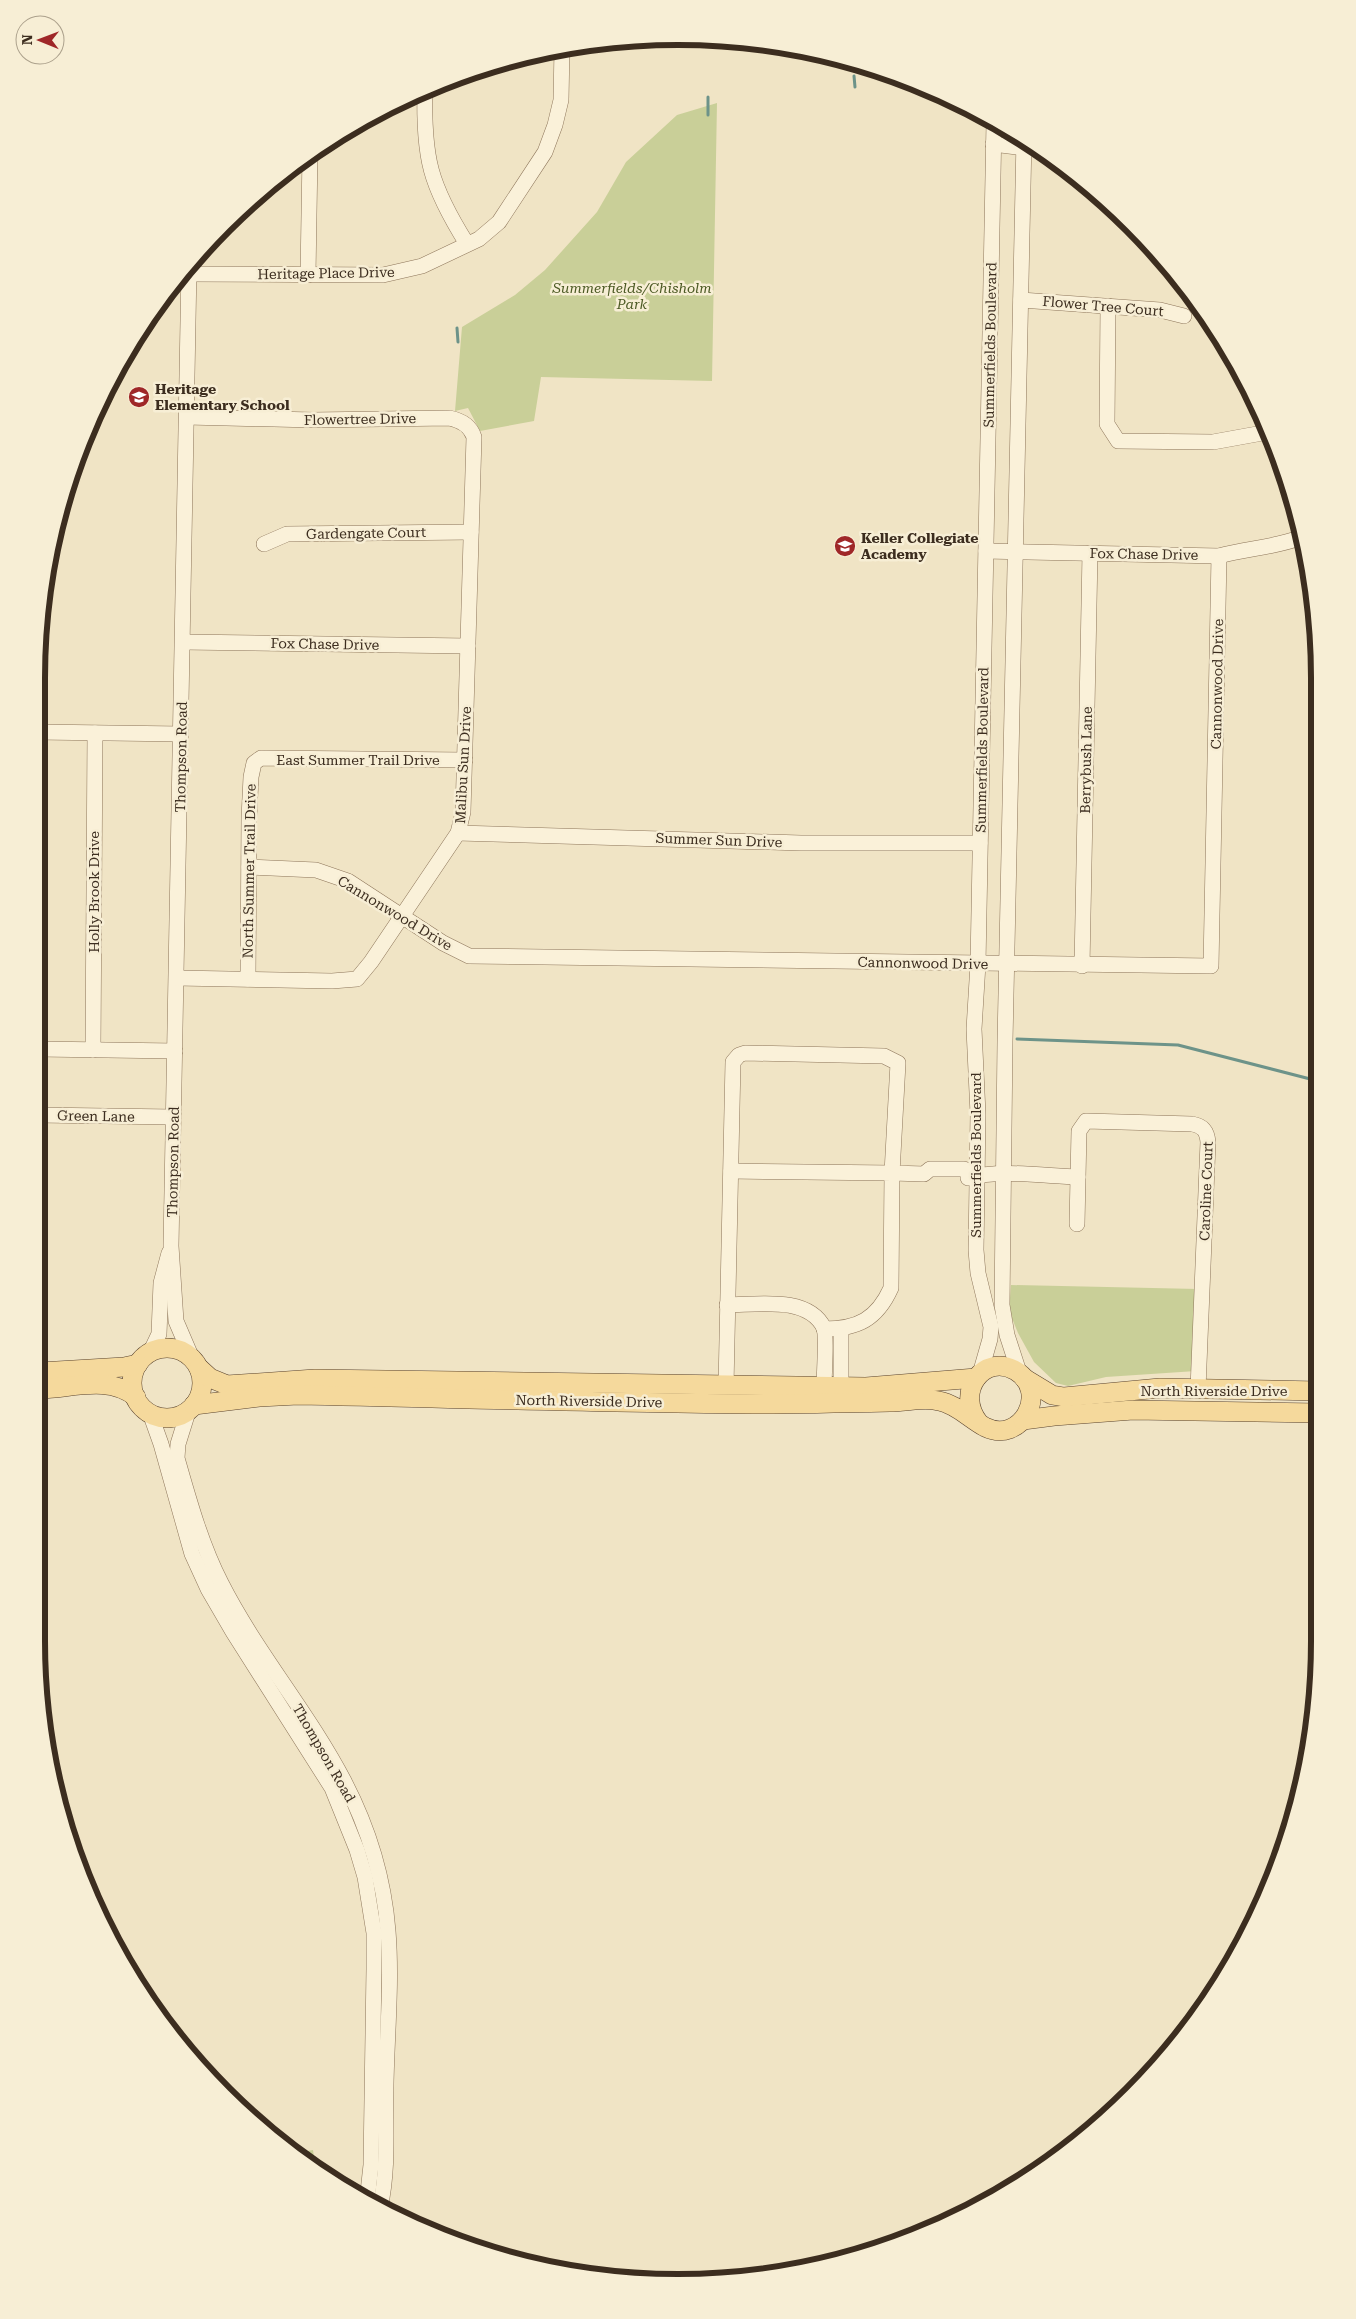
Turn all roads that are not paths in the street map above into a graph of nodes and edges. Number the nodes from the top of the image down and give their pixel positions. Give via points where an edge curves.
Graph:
1 (562, 56) edge
2 (425, 98) edge
3 (994, 130) edge
4 (1016, 143) edge
5 (993, 144) junction
6 (1024, 148) edge
7 (309, 164) edge
8 (467, 244) junction
9 (194, 270) edge
10 (308, 275) junction
11 (189, 277) edge
12 (1021, 300) junction
13 (1108, 306) junction
14 (1184, 316) dead end
15 (187, 416) junction
16 (471, 429) joint
17 (1262, 433) edge
18 (471, 532) junction
19 (1295, 539) edge
20 (264, 544) dead end
21 (986, 551) junction
22 (1016, 552) junction
23 (1090, 553) junction
24 (1219, 556) junction
25 (183, 642) junction
26 (468, 646) junction
27 (45, 732) edge
28 (96, 733) junction
29 (181, 734) junction
30 (465, 760) junction
31 (254, 763) joint
32 (458, 833) junction
33 (980, 844) junction
34 (249, 867) junction
35 (402, 918) junction
36 (978, 964) junction
37 (1008, 965) junction
38 (1082, 966) junction
39 (177, 978) junction
40 (248, 979) junction
41 (45, 1049) edge
42 (93, 1050) junction
43 (175, 1051) junction
44 (45, 1115) edge
45 (173, 1117) junction
46 (731, 1171) junction
47 (892, 1173) junction
48 (977, 1175) junction
49 (1004, 1175) junction
50 (1078, 1177) junction
51 (1077, 1224) dead end
52 (171, 1246) junction
53 (727, 1305) junction
54 (842, 1329) junction
55 (824, 1330) junction
56 (144, 1358) junction
57 (195, 1362) junction
58 (45, 1372) edge
59 (978, 1376) junction
60 (1022, 1377) junction
61 (726, 1386) junction
62 (833, 1387) junction
63 (45, 1389) edge
64 (1198, 1389) junction
65 (514, 1391) junction
66 (1311, 1391) edge
67 (136, 1397) junction
68 (191, 1409) junction
69 (150, 1413) junction
70 (1311, 1413) edge
71 (1024, 1420) junction
72 (979, 1423) junction
73 (199, 1551) junction
74 (378, 2129) junction
75 (368, 2193) edge
76 (381, 2200) edge

1 - 8 street, Heritage Place Drive via 561,100 545,152 499,222 479,239
2 - 8 street via 425,146 434,184
3 - 5 street, Summerfields Boulevard
4 - 5 street
5 - 21 street, Summerfields Boulevard
6 - 12 street, Summerfields Boulevard
7 - 10 street
8 - 10 street, Heritage Place Drive via 439,260 402,272
9 - 10 street, Heritage Place Drive
11 - 15 street, Thompson Road
12 - 13 street, Flower Tree Court
12 - 22 street, Summerfields Boulevard
13 - 14 street, Flower Tree Court via 1160,310
13 - 17 street via 1107,424 1118,441 1212,442
15 - 16 street, Flowertree Drive via 312,420 449,418 460,420
15 - 25 street, Thompson Road
16 - 18 street, Malibu Sun Drive via 474,437
18 - 20 street, Gardengate Court via 287,534
18 - 26 street, Malibu Sun Drive
19 - 24 street, Fox Chase Drive via 1278,546 1242,549
21 - 22 street, Fox Chase Drive
21 - 33 street, Summerfields Boulevard
22 - 23 street, Fox Chase Drive
22 - 37 street, Summerfields Boulevard
23 - 24 street, Fox Chase Drive
23 - 38 street, Berrybush Lane
24 - 38 street, Cannonwood Drive via 1211,966
25 - 26 street, Fox Chase Drive
25 - 29 street, Thompson Road
26 - 30 street, Malibu Sun Drive
27 - 28 street
28 - 29 street
28 - 42 street, Holly Brook Drive
29 - 39 street, Thompson Road
30 - 31 street, East Summer Trail Drive via 261,758
30 - 32 street, Malibu Sun Drive via 463,812
31 - 34 street, North Summer Trail Drive via 250,785
32 - 33 street, Summer Sun Drive
32 - 35 street, Malibu Sun Drive
33 - 36 street, Summerfields Boulevard
34 - 35 street, Cannonwood Drive via 316,870 348,881
34 - 40 street, North Summer Trail Drive
35 - 36 street, Cannonwood Drive via 469,956
35 - 40 street, Malibu Sun Drive via 357,979
36 - 37 street, Cannonwood Drive
36 - 48 street, Summerfields Boulevard via 974,1029
37 - 38 street, Cannonwood Drive
37 - 49 street, Summerfields Boulevard
39 - 40 street, Malibu Sun Drive
39 - 43 street, Thompson Road
41 - 42 street
42 - 43 street
43 - 45 street, Thompson Road
44 - 45 street, Green Lane
45 - 52 street, Thompson Road
46 - 47 street
46 - 47 street via 733,1062 745,1053 884,1056 898,1062
46 - 53 street
47 - 48 street via 924,1174 930,1169 964,1170
47 - 54 street via 891,1288 873,1316
48 - 49 street
48 - 59 street, Summerfields Boulevard via 978,1273 991,1327
49 - 50 street
49 - 60 street, Summerfields Boulevard via 1002,1305 1007,1335
50 - 51 street, Caroline Court
50 - 64 street, Caroline Court via 1080,1131 1086,1121 1192,1124 1200,1125 1208,1134
52 - 56 street, Thompson Road via 161,1283 159,1334
52 - 57 street, Thompson Road via 176,1321
53 - 55 street via 788,1304 804,1309
53 - 61 street
54 - 55 street
54 - 62 street
55 - 62 street
56 - 57 main road, North Riverside Drive via 160,1348 171,1348 181,1350
56 - 58 main road, North Riverside Drive via 124,1367
56 - 67 main road via 132,1380
57 - 65 main road, North Riverside Drive via 210,1378 227,1385 306,1379
57 - 68 main road via 202,1387
59 - 60 main road, North Riverside Drive via 995,1368 1006,1368
59 - 62 main road, North Riverside Drive via 893,1386
59 - 72 main road via 971,1387 969,1406
60 - 64 main road, North Riverside Drive via 1052,1395 1064,1397 1142,1389
60 - 71 main road via 1029,1386 1031,1404
61 - 62 main road, North Riverside Drive
61 - 65 main road, North Riverside Drive
63 - 67 main road via 110,1385
64 - 66 main road, North Riverside Drive
65 - 68 main road, North Riverside Drive via 259,1397
65 - 72 main road, North Riverside Drive via 755,1404 926,1400 950,1405
67 - 69 main road
68 - 69 main road, North Riverside Drive via 180,1416 165,1418
68 - 73 street, Thompson Road via 178,1444 177,1458
69 - 73 street, Thompson Road
70 - 71 main road, North Riverside Drive via 1133,1410
71 - 72 main road, North Riverside Drive via 1007,1430 997,1431
73 - 74 street, Thompson Road via 208,1589 233,1632 331,1772 357,1850 381,1951
74 - 75 street, Thompson Road
74 - 76 street, Thompson Road via 385,2166

